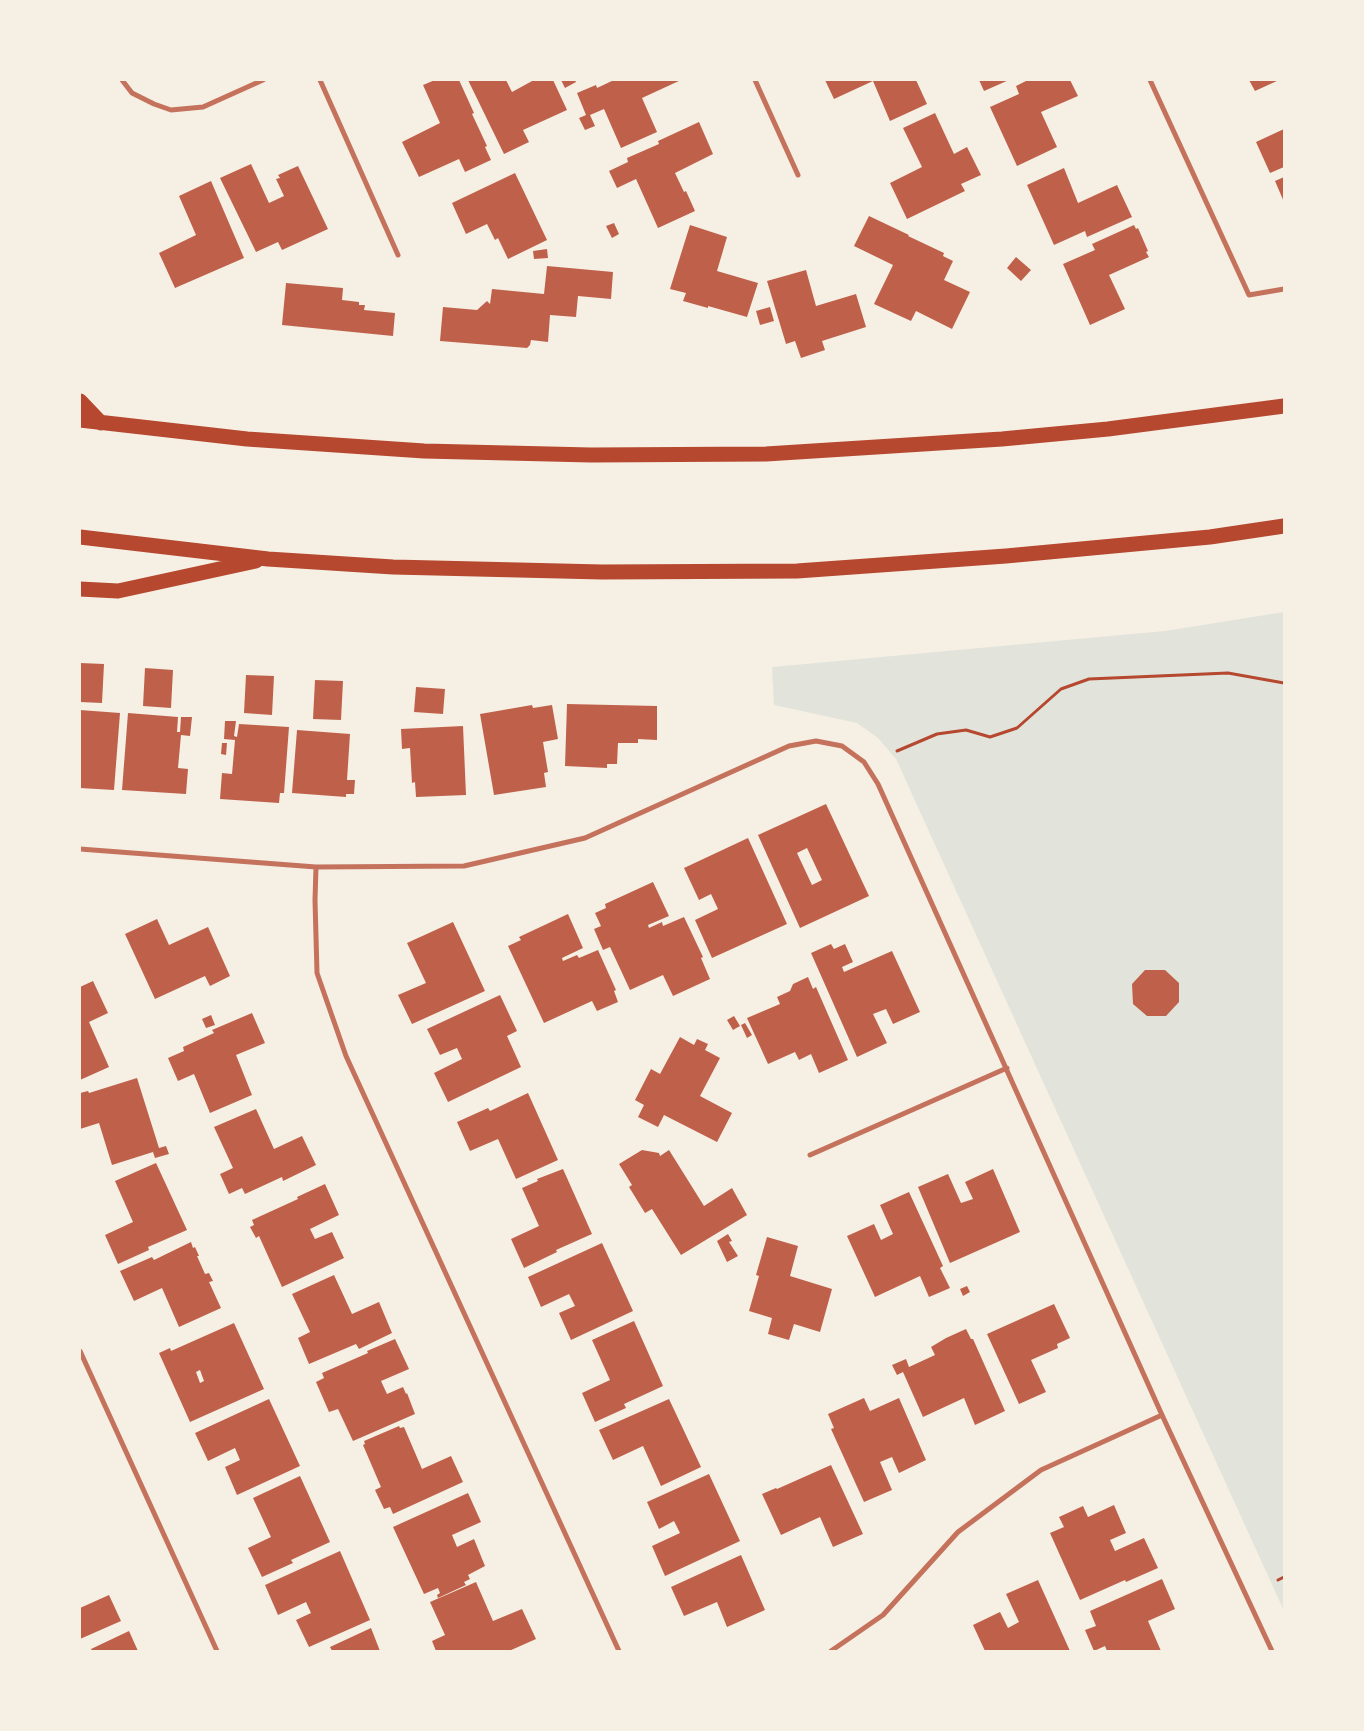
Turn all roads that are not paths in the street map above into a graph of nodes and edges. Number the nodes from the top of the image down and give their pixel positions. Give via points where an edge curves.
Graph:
1 (122, 80) edge
2 (263, 80) edge
3 (320, 80) edge
4 (756, 80) edge
5 (1150, 80) edge
6 (798, 175) dead end
7 (398, 255) dead end
8 (1284, 290) edge
9 (80, 402) edge
10 (1284, 406) edge
11 (80, 420) edge
12 (101, 423) junction
13 (1284, 526) edge
14 (80, 537) edge
15 (268, 559) junction
16 (80, 588) edge
17 (80, 849) edge
18 (316, 867) junction
19 (1006, 1068) junction
20 (810, 1155) dead end
21 (80, 1351) edge
22 (1162, 1415) junction
23 (217, 1651) edge
24 (620, 1651) edge
25 (831, 1651) edge
26 (1272, 1651) edge

1 - 2 street via 132,93 171,110 203,107
3 - 7 street
4 - 6 street
5 - 8 street via 1249,294
9 - 12 highway
10 - 12 highway via 1012,438 766,454 591,455 424,451 247,439
11 - 12 highway
13 - 15 highway via 1210,537 797,571 602,572 392,567
14 - 15 highway
15 - 16 highway via 118,591
17 - 18 street
18 - 19 street via 464,866 585,838 789,746 816,741 842,746 864,762 878,784
18 - 24 street via 317,973 346,1056
19 - 20 street
19 - 22 street
21 - 23 street
22 - 25 street via 1041,1470 958,1532 883,1615
22 - 26 street

